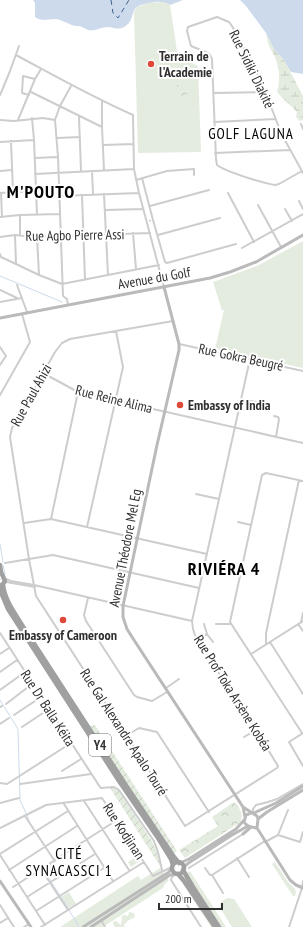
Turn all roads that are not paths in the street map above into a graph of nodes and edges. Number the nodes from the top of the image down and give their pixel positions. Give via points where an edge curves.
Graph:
1 (19, 46) dead end
2 (16, 55) junction
3 (41, 69) junction
4 (35, 79) junction
5 (71, 85) junction
6 (31, 92) junction
7 (266, 92) junction
8 (213, 93) junction
9 (0, 95) edge
10 (29, 96) junction
11 (102, 102) junction
12 (60, 106) junction
13 (79, 116) junction
14 (32, 118) junction
15 (276, 119) junction
16 (0, 120) edge
17 (18, 120) junction
18 (55, 120) junction
19 (214, 122) junction
20 (301, 124) dead end
21 (102, 127) junction
22 (303, 129) edge
23 (80, 137) junction
24 (57, 138) junction
25 (34, 140) junction
26 (11, 141) junction
27 (0, 142) edge
28 (133, 144) junction
29 (103, 145) junction
30 (290, 150) junction
31 (215, 153) junction
32 (58, 157) junction
33 (35, 158) junction
34 (134, 169) junction
35 (0, 170) edge
36 (12, 170) junction
37 (104, 170) junction
38 (81, 171) junction
39 (92, 171) junction
40 (303, 172) edge
41 (58, 173) junction
42 (35, 174) junction
43 (194, 175) dead end
44 (142, 178) junction
45 (136, 180) junction
46 (209, 190) dead end
47 (36, 191) junction
48 (14, 192) junction
49 (1, 193) edge
50 (139, 193) junction
51 (93, 194) junction
52 (104, 194) junction
53 (228, 194) dead end
54 (82, 195) junction
55 (59, 196) junction
56 (299, 201) dead end
57 (258, 205) dead end
58 (150, 206) junction
59 (143, 209) junction
60 (285, 209) dead end
61 (303, 209) edge
62 (105, 210) junction
63 (60, 214) junction
64 (303, 214) edge
65 (20, 215) junction
66 (37, 215) junction
67 (1, 217) edge
68 (220, 218) dead end
69 (150, 220) junction
70 (292, 220) junction
71 (272, 232) junction
72 (150, 233) junction
73 (133, 234) junction
74 (15, 235) junction
75 (106, 235) junction
76 (158, 235) junction
77 (303, 235) edge
78 (20, 236) junction
79 (84, 236) junction
80 (0, 237) edge
81 (37, 237) junction
82 (61, 237) junction
83 (254, 242) junction
84 (236, 244) dead end
85 (281, 247) junction
86 (242, 248) dead end
87 (0, 254) edge
88 (16, 264) junction
89 (159, 265) junction
90 (136, 269) junction
91 (39, 275) junction
92 (108, 275) junction
93 (85, 280) junction
94 (62, 284) junction
95 (18, 285) dead end
96 (164, 287) junction
97 (0, 290) edge
98 (18, 298) junction
99 (22, 298) junction
100 (0, 302) edge
101 (68, 305) junction
102 (28, 312) junction
103 (22, 314) junction
104 (0, 318) edge
105 (173, 321) junction
106 (116, 331) junction
107 (179, 344) junction
108 (0, 347) edge
109 (250, 359) junction
110 (0, 365) edge
111 (303, 371) edge
112 (43, 373) junction
113 (78, 392) junction
114 (0, 395) edge
115 (241, 399) junction
116 (115, 401) junction
117 (266, 404) dead end
118 (165, 412) junction
119 (274, 416) dead end
120 (234, 427) junction
121 (276, 437) junction
122 (303, 443) edge
123 (299, 480) junction
124 (303, 481) edge
125 (196, 494) dead end
126 (219, 499) junction
127 (51, 519) junction
128 (238, 522) dead end
129 (24, 523) junction
130 (251, 525) junction
131 (87, 527) junction
132 (137, 538) junction
133 (207, 554) junction
134 (29, 559) junction
135 (2, 564) edge
136 (130, 572) junction
137 (3, 581) edge
138 (35, 586) junction
139 (199, 588) junction
140 (0, 590) edge
141 (88, 598) junction
142 (123, 606) junction
143 (303, 614) edge
144 (192, 621) junction
145 (301, 622) edge
146 (204, 624) dead end
147 (216, 624) dead end
148 (231, 624) junction
149 (303, 631) edge
150 (207, 634) junction
151 (0, 635) edge
152 (198, 640) junction
153 (213, 642) dead end
154 (270, 642) junction
155 (266, 644) junction
156 (9, 648) junction
157 (0, 654) edge
158 (251, 654) junction
159 (17, 660) junction
160 (0, 672) edge
161 (25, 672) junction
162 (180, 679) dead end
163 (32, 684) junction
164 (166, 688) junction
165 (0, 690) edge
166 (168, 692) junction
167 (303, 694) edge
168 (41, 697) junction
169 (6, 704) dead end
170 (49, 709) junction
171 (14, 715) dead end
172 (9, 718) dead end
173 (0, 724) edge
174 (22, 727) dead end
175 (256, 730) junction
176 (302, 733) edge
177 (126, 736) junction
178 (244, 737) dead end
179 (71, 743) junction
180 (81, 759) junction
181 (302, 761) edge
182 (303, 766) edge
183 (62, 771) dead end
184 (91, 774) junction
185 (0, 783) edge
186 (20, 784) dead end
187 (303, 785) edge
188 (303, 790) edge
189 (235, 795) junction
190 (18, 798) dead end
191 (84, 801) junction
192 (0, 803) edge
193 (64, 804) junction
194 (243, 807) junction
195 (288, 810) dead end
196 (68, 811) junction
197 (209, 812) junction
198 (253, 813) junction
199 (25, 816) junction
200 (244, 818) junction
201 (258, 819) junction
202 (117, 820) junction
203 (257, 824) junction
204 (78, 826) junction
205 (250, 827) junction
206 (0, 828) edge
207 (257, 828) junction
208 (243, 829) junction
209 (103, 830) junction
210 (34, 832) junction
211 (303, 832) edge
212 (243, 834) junction
213 (278, 835) junction
214 (87, 840) junction
215 (265, 841) junction
216 (45, 847) junction
217 (95, 853) junction
218 (0, 855) edge
219 (237, 858) junction
220 (54, 860) junction
221 (144, 862) junction
222 (179, 863) junction
223 (172, 867) junction
224 (104, 868) junction
225 (189, 868) dead end
226 (205, 868) dead end
227 (41, 869) junction
228 (9, 870) junction
229 (162, 870) junction
230 (183, 870) junction
231 (129, 871) junction
232 (177, 874) junction
233 (212, 875) junction
234 (249, 877) dead end
235 (0, 881) edge
236 (113, 881) junction
237 (303, 881) edge
238 (50, 882) junction
239 (18, 884) junction
240 (13, 887) dead end
241 (302, 888) edge
242 (223, 893) dead end
243 (59, 896) junction
244 (27, 897) junction
245 (0, 905) edge
246 (68, 910) junction
247 (36, 911) junction
248 (8, 918) junction
249 (101, 920) junction
250 (0, 923) edge
251 (30, 925) edge
252 (45, 925) junction
253 (14, 927) edge
254 (24, 927) edge
255 (41, 927) edge
256 (83, 927) edge
257 (91, 927) edge
258 (105, 927) edge
259 (201, 927) edge
260 (215, 927) edge
261 (219, 927) edge
262 (289, 927) edge

1 - 2 street
2 - 3 street
2 - 9 street
3 - 4 street
3 - 5 street
4 - 6 street
4 - 10 street via 23,76 22,93
5 - 11 street
5 - 12 street
6 - 10 street
6 - 12 street
7 - 8 street
7 - 8 street, Rue Sidiki Diakité via 231,24 217,16 188,27 187,31 191,46 211,56
7 - 15 street, Rue Sidiki Diakité
8 - 19 street, Rue Sidiki Diakité
10 - 17 street
11 - 21 street
11 - 28 street via 133,115
12 - 13 street
12 - 18 street
13 - 21 street
13 - 23 street
14 - 17 street
14 - 18 street
14 - 25 street
15 - 19 street
15 - 30 street, Rue Sidiki Diakité
16 - 17 street
18 - 24 street
19 - 31 street, Rue Sidiki Diakité
20 - 22 street
21 - 29 street
23 - 24 street
23 - 38 street
24 - 32 street
25 - 26 street
25 - 33 street
26 - 27 street
26 - 36 street
28 - 29 street
28 - 34 street
29 - 37 street
30 - 31 street
30 - 40 street, Rue Sidiki Diakité
31 - 40 street via 218,167 272,184 279,184
32 - 33 street
32 - 41 street
33 - 42 street
34 - 37 street
34 - 45 street
35 - 36 street
36 - 48 street
37 - 39 street
38 - 39 street
38 - 41 street
39 - 51 street
41 - 42 street
41 - 55 street
42 - 47 street
43 - 44 street via 194,170 172,170
44 - 45 street
44 - 58 street
45 - 50 street
46 - 58 street
47 - 48 street
47 - 66 street
48 - 49 street
49 - 67 street
50 - 52 street
50 - 59 street
51 - 52 street
51 - 54 street
52 - 62 street
53 - 83 street
54 - 55 street
54 - 79 street
55 - 63 street
56 - 61 street
57 - 71 street
58 - 69 street
59 - 62 street
59 - 69 street
60 - 70 street
62 - 75 street
63 - 66 street
63 - 82 street
64 - 70 street
65 - 66 street
65 - 67 street
65 - 78 street
68 - 76 street
69 - 72 street
69 - 76 street
70 - 71 street
71 - 83 street
71 - 85 street
72 - 73 street, Rue Agbo Pierre Assi
72 - 89 street
73 - 75 street, Rue Agbo Pierre Assi
73 - 90 street
74 - 78 street, Rue Agbo Pierre Assi
74 - 80 street, Rue Agbo Pierre Assi
74 - 88 street
75 - 79 street, Rue Agbo Pierre Assi
75 - 92 street
76 - 84 street via 166,263
77 - 85 main road, Avenue du Golf
78 - 81 street, Rue Agbo Pierre Assi
79 - 82 street, Rue Agbo Pierre Assi
79 - 93 street
81 - 82 street, Rue Agbo Pierre Assi
81 - 91 street
82 - 94 street
83 - 86 street
85 - 96 main road, Avenue du Golf via 256,262 221,275
87 - 88 street via 2,258
88 - 91 street
89 - 90 street
89 - 96 street
90 - 92 street
91 - 94 street
92 - 93 street
93 - 94 street
94 - 101 street via 63,296 67,299
95 - 99 street
96 - 101 main road, Avenue du Golf
96 - 105 main road, Avenue Théodore Mel Eg
97 - 98 street
98 - 99 street
98 - 100 street
99 - 102 street
101 - 102 main road, Avenue du Golf
102 - 103 main road, Avenue du Golf
103 - 104 main road, Avenue du Golf
103 - 114 street via 30,342
105 - 106 street, Rue Paul Ahizi
105 - 107 main road, Avenue Théodore Mel Eg
106 - 112 street, Rue Paul Ahizi via 65,341 58,347
106 - 116 street via 123,365
107 - 109 street, Rue Gokra Beugré
107 - 118 main road, Avenue Théodore Mel Eg
108 - 110 street via 6,356
109 - 111 street, Rue Gokra Beugré
109 - 115 street, Rue Prof Toka Arsène Kobéa
112 - 113 street, Rue Reine Alima
112 - 129 street, Rue Paul Ahizi via 10,434
113 - 116 street, Rue Reine Alima
113 - 127 street
115 - 117 street
115 - 120 street, Rue Prof Toka Arsène Kobéa
116 - 118 street, Rue Reine Alima
116 - 131 street
118 - 120 street, Rue Reine Alima
118 - 132 main road, Avenue Théodore Mel Eg
119 - 121 street via 279,419
120 - 121 street, Rue Reine Alima
120 - 126 street, Rue Prof Toka Arsène Kobéa
121 - 122 street, Rue Reine Alima
123 - 124 street
123 - 130 street via 263,474
123 - 155 street via 266,632
125 - 126 street
126 - 133 street, Rue Prof Toka Arsène Kobéa
127 - 129 street
127 - 131 street
128 - 130 street
129 - 134 street, Rue Paul Ahizi
130 - 148 street
131 - 132 street
132 - 133 street
132 - 136 main road, Avenue Théodore Mel Eg
133 - 139 street, Rue Prof Toka Arsène Kobéa
134 - 135 street
134 - 136 street via 52,555
134 - 138 street, Rue Paul Ahizi
135 - 137 highway, Y4
136 - 139 street
136 - 142 main road, Avenue Théodore Mel Eg
137 - 138 street
137 - 222 highway, Y4 via 9,602 24,628
138 - 141 street
138 - 177 street, Rue Gal Alexandre Apalo Touré via 38,600
139 - 144 street, Rue Prof Toka Arsène Kobéa
140 - 223 highway, Y4 via 8,608 158,838 171,859
141 - 142 street
141 - 166 street via 84,615 86,621 134,695 152,701
142 - 144 street
142 - 164 main road, Avenue Théodore Mel Eg via 127,628
143 - 145 street
144 - 152 street, Rue Prof Toka Arsène Kobéa via 194,634
145 - 149 street
145 - 154 street
146 - 150 street
147 - 148 street
148 - 158 street
150 - 152 street
150 - 153 street
151 - 156 street, Rue Dr Balla Kéita
152 - 175 street, Rue Prof Toka Arsène Kobéa
154 - 155 street
154 - 167 street
155 - 158 street
156 - 157 street
156 - 159 street, Rue Dr Balla Kéita
158 - 176 street
159 - 160 street
159 - 161 street, Rue Dr Balla Kéita
161 - 163 street, Rue Dr Balla Kéita
161 - 165 street
162 - 164 street
163 - 168 street, Rue Dr Balla Kéita
163 - 169 street
164 - 166 main road, Avenue Théodore Mel Eg
166 - 189 main road, Avenue Théodore Mel Eg
168 - 170 street, Rue Dr Balla Kéita
168 - 171 street
170 - 174 street
170 - 179 street, Rue Dr Balla Kéita
172 - 173 street
175 - 178 street
175 - 189 street, Rue Prof Toka Arsène Kobéa via 278,766
176 - 181 street via 289,742
177 - 197 street via 139,728 157,732
177 - 197 street, Rue Gal Alexandre Apalo Touré via 185,826
179 - 180 street, Rue Dr Balla Kéita
179 - 185 street via 7,784
180 - 183 street
180 - 184 street, Rue Dr Balla Kéita
181 - 182 street
184 - 186 street
184 - 229 street, Rue Dr Balla Kéita via 100,788 114,787 119,790 154,841
187 - 198 main road via 276,803
187 - 198 street via 277,799 256,805
188 - 201 main road
189 - 194 main road, Avenue Théodore Mel Eg
189 - 197 street, Rue Gal Alexandre Apalo Touré
190 - 192 street
191 - 193 street, Rue Kodjinan
191 - 202 street, Rue Kodjinan via 103,798
191 - 209 street
193 - 196 street
193 - 199 street, Rue Kodjinan via 46,805
194 - 198 main road
194 - 200 main road
195 - 213 street
196 - 204 street
196 - 210 street
198 - 200 main road
198 - 201 main road
199 - 206 street, Rue Kodjinan
199 - 210 street
200 - 205 main road
200 - 222 main road via 236,829
201 - 203 main road
202 - 209 street
202 - 221 street, Rue Kodjinan
203 - 205 main road
203 - 207 main road
204 - 214 street
204 - 216 street
205 - 207 main road
205 - 208 main road
205 - 212 main road
207 - 215 main road
208 - 212 main road
208 - 230 main road via 190,862
209 - 214 street
209 - 231 street
210 - 216 street
210 - 218 street
211 - 213 street via 300,842
212 - 225 street
213 - 215 street
214 - 217 street
214 - 220 street
215 - 219 street
215 - 241 main road via 290,880
216 - 220 street
216 - 228 street
217 - 224 street
217 - 238 street
218 - 228 street
219 - 233 street
219 - 234 street
220 - 227 street
221 - 229 street, Rue Kodjinan via 153,876
221 - 231 street
222 - 223 highway
222 - 230 highway via 182,864
223 - 229 street, Rue Kodjinan
223 - 232 highway via 173,872
223 - 256 main road
224 - 236 street
224 - 243 street
226 - 233 street
227 - 238 street
227 - 239 street
228 - 239 street
230 - 232 highway
230 - 261 highway
231 - 236 street
232 - 249 main road via 170,875
232 - 259 street via 171,880
232 - 260 highway
233 - 242 street
235 - 251 main road
236 - 246 street
237 - 241 street
238 - 243 street
238 - 244 street
239 - 240 street
239 - 244 street
241 - 262 street
243 - 246 street
243 - 247 street
244 - 247 street
245 - 248 street
246 - 252 street
247 - 252 street
248 - 250 street
248 - 253 street
249 - 257 main road
249 - 258 street
251 - 254 street
252 - 255 street

